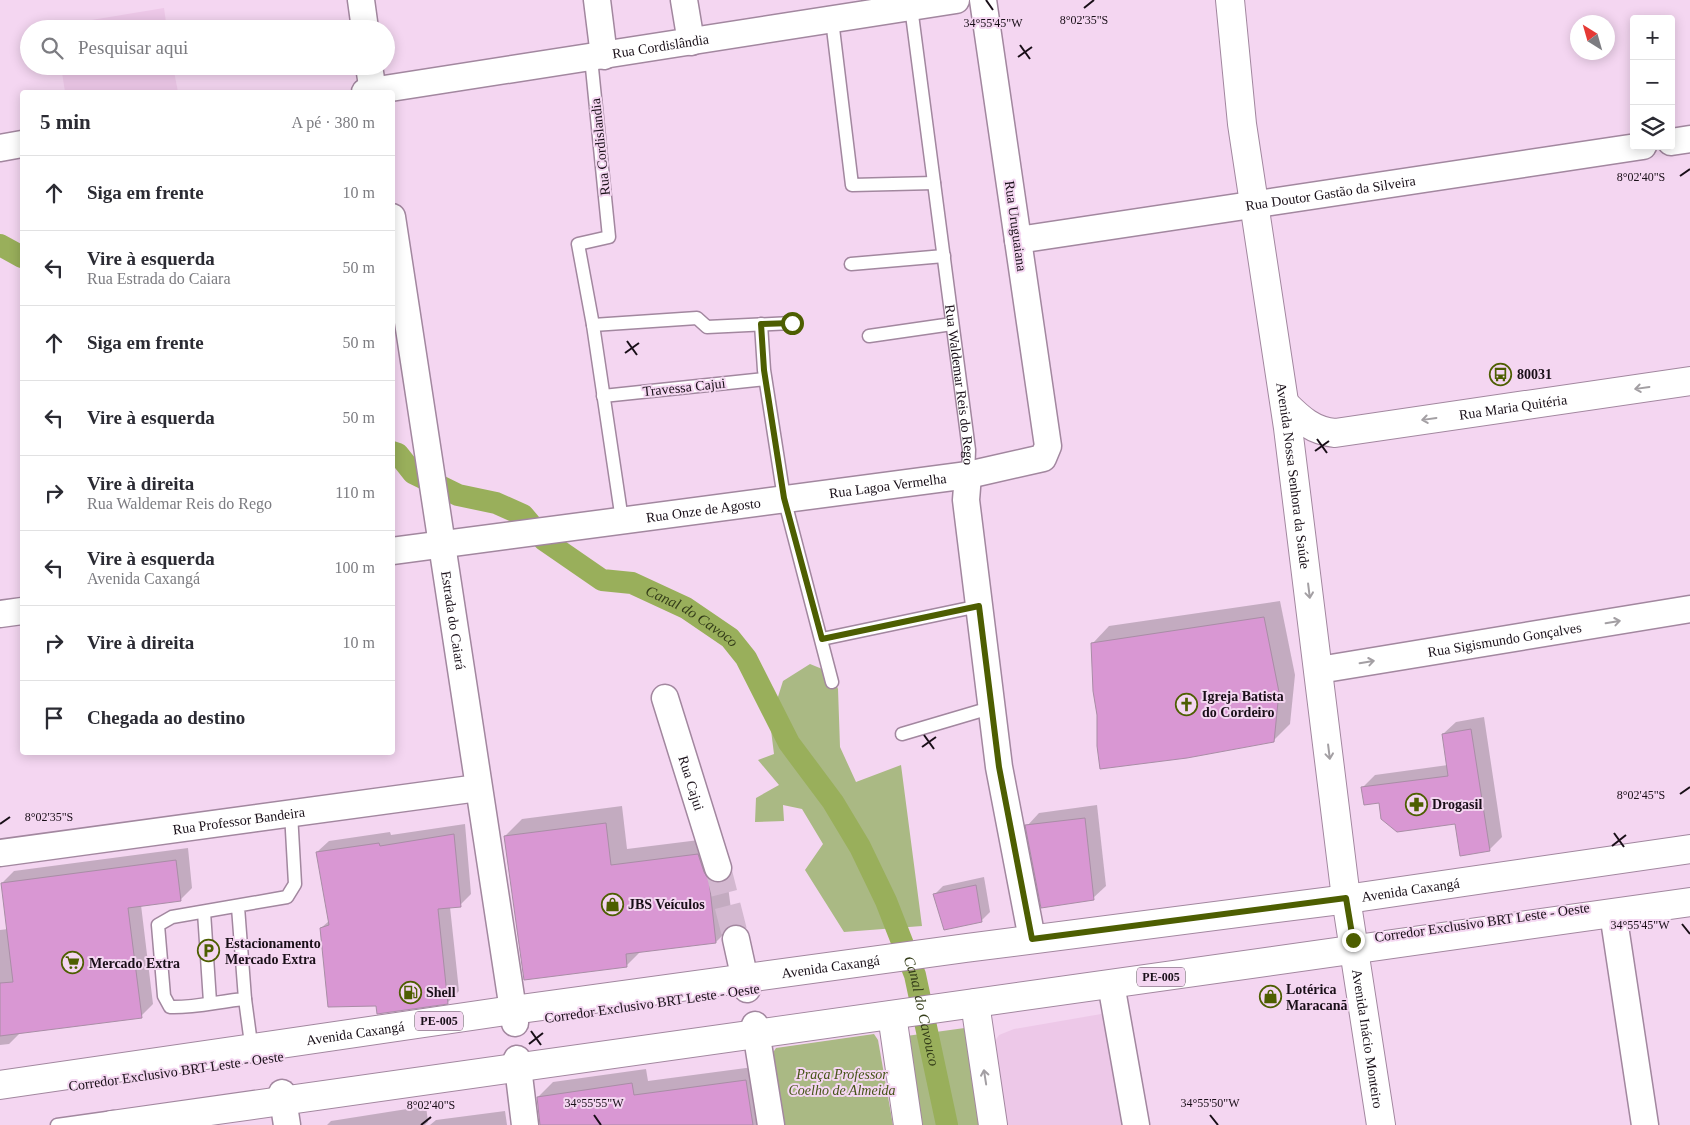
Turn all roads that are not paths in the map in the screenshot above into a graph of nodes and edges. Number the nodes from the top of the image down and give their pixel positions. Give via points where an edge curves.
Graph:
1 (361, 0) edge
2 (597, 0) edge
3 (684, 0) edge
4 (956, 0) edge
5 (983, 0) edge
6 (1230, 0) edge
7 (911, 7) junction
8 (364, 20) edge
9 (832, 20) junction
10 (691, 42) junction
11 (597, 57) junction
12 (370, 86) edge
13 (1690, 139) edge
14 (1675, 141) edge
15 (20, 144) edge
16 (0, 148) edge
17 (1630, 148) edge
18 (934, 183) junction
19 (1255, 205) junction
20 (395, 236) edge
21 (1018, 240) junction
22 (944, 256) junction
23 (851, 264) dead end
24 (792, 323) dead end
25 (761, 324) junction
26 (952, 324) junction
27 (593, 325) junction
28 (869, 336) dead end
29 (765, 378) junction
30 (1690, 381) edge
31 (604, 396) junction
32 (1285, 404) junction
33 (1335, 433) junction
34 (1047, 452) joint
35 (1294, 473) junction
36 (968, 475) junction
37 (784, 498) junction
38 (622, 520) junction
39 (442, 543) junction
40 (395, 551) edge
41 (979, 606) junction
42 (1690, 609) edge
43 (20, 610) edge
44 (0, 614) edge
45 (822, 639) junction
46 (1319, 670) junction
47 (832, 682) dead end
48 (665, 698) dead end
49 (990, 708) junction
50 (902, 734) dead end
51 (478, 788) junction
52 (291, 813) junction
53 (1690, 849) edge
54 (0, 853) edge
55 (1690, 860) edge
56 (718, 868) tunnel mouth
57 (1690, 894) edge
58 (1690, 902) edge
59 (1347, 903) junction
60 (238, 907) junction
61 (204, 912) junction
62 (1613, 913) junction
63 (736, 939) tunnel mouth
64 (1032, 939) junction
65 (1354, 945) junction
66 (967, 954) junction
67 (746, 984) junction
68 (1111, 984) junction
69 (245, 999) junction
70 (970, 1001) junction
71 (210, 1002) junction
72 (894, 1011) junction
73 (514, 1016) junction
74 (756, 1028) junction
75 (253, 1054) junction
76 (518, 1063) junction
77 (0, 1085) edge
78 (0, 1096) edge
79 (284, 1106) edge
80 (57, 1125) edge
81 (111, 1125) edge
82 (525, 1125) edge
83 (772, 1125) edge
84 (908, 1125) edge
85 (993, 1125) edge
86 (1136, 1125) edge
87 (1381, 1125) edge
88 (1645, 1125) edge

1 - 8 street
2 - 11 street
3 - 10 street
4 - 7 street, Rua Cordislândia
5 - 21 street, Rua Uruguaiana
6 - 19 main road, Avenida Nossa Senhora da Saúde via 1242,124
7 - 9 street, Rua Cordislândia
7 - 18 lane, Rua Waldemar Reis do Rego
9 - 10 street, Rua Cordislândia
9 - 18 lane via 852,185
10 - 11 street, Rua Cordislândia
11 - 12 street, Rua Cordislândia
11 - 27 lane, Rua Cordislandia via 609,237 578,244
13 - 14 street
15 - 16 street
17 - 19 street, Rua Doutor Gastão da Silveira
18 - 22 lane, Rua Waldemar Reis do Rego
19 - 21 street, Rua Doutor Gastão da Silveira
19 - 32 main road, Avenida Nossa Senhora da Saúde
20 - 39 street, Estrada do Caiará
21 - 34 street, Rua Uruguaiana
22 - 23 lane
22 - 26 lane, Rua Waldemar Reis do Rego
24 - 25 lane
25 - 27 lane via 707,327 697,318
25 - 29 lane
26 - 28 lane
26 - 36 lane, Rua Waldemar Reis do Rego via 969,450
27 - 31 lane
29 - 31 lane, Travessa Cajui
29 - 37 lane
30 -> 33 main road, Rua Maria Quitéria
31 - 38 lane
32 - 33 main road, Rua Maria Quitéria via 1299,419 1321,432
32 - 35 main road, Avenida Nossa Senhora da Saúde
33 - 35 main road, Rua Maria Quitéria via 1310,450
34 - 36 street, Rua Lagoa Vermelha via 1043,458
35 -> 46 main road, Avenida Nossa Senhora da Saúde
36 - 37 street, Rua Lagoa Vermelha
36 - 41 street, Rua Waldemar Reis do Rego via 966,500
37 - 38 street, Rua Onze de Agosto
37 - 45 lane
38 - 39 street, Rua Onze de Agosto
39 - 40 street
39 - 51 street, Estrada do Caiará
41 - 45 lane
41 - 49 street, Rua Waldemar Reis do Rego
46 -> 42 street, Rua Sigismundo Gonçalves
43 - 44 street
45 - 47 lane
46 -> 59 main road, Avenida Nossa Senhora da Saúde
48 - 56 street, Rua Cajui
49 - 50 lane
49 - 64 street, Rua Waldemar Reis do Rego
51 - 52 street, Rua Professor Bandeira
51 - 73 street, Estrada do Caiará
52 - 54 street, Rua Professor Bandeira
52 - 60 lane via 295,884 287,897
53 - 59 main road, Avenida Caxangá / PE-005
55 - 59 lane
57 - 65 lane, Corredor Exclusivo BRT Leste - Oeste
58 - 62 main road, PE-005
59 - 64 main road, Avenida Caxangá / PE-005
59 - 65 main road, Avenida Nossa Senhora da Saúde
59 - 66 lane
60 - 61 lane
60 - 69 lane
61 - 71 lane
61 - 71 lane via 172,917 158,926 164,996 170,1007 189,1008
62 - 65 main road, PE-005
62 - 88 street
63 - 67 street
64 - 66 main road, Avenida Caxangá / PE-005
65 - 68 main road, PE-005
65 - 70 lane, Corredor Exclusivo BRT Leste - Oeste
65 - 87 main road, Avenida Inácio Monteiro
66 - 67 main road, Avenida Caxangá / PE-005
67 - 73 main road, Avenida Caxangá / PE-005
68 - 70 main road, PE-005
68 - 86 street
69 - 71 lane
69 - 75 lane
70 - 72 main road, PE-005
85 -> 70 main road
72 - 74 main road, PE-005
72 - 84 main road
73 - 75 main road, Avenida Caxangá / PE-005
74 - 76 main road, PE-005
74 - 83 street
75 - 77 main road, Avenida Caxangá / PE-005
75 - 78 lane, Corredor Exclusivo BRT Leste - Oeste
76 - 79 main road, PE-005
76 - 82 street
79 - 80 lane
79 - 81 main road, PE-005

